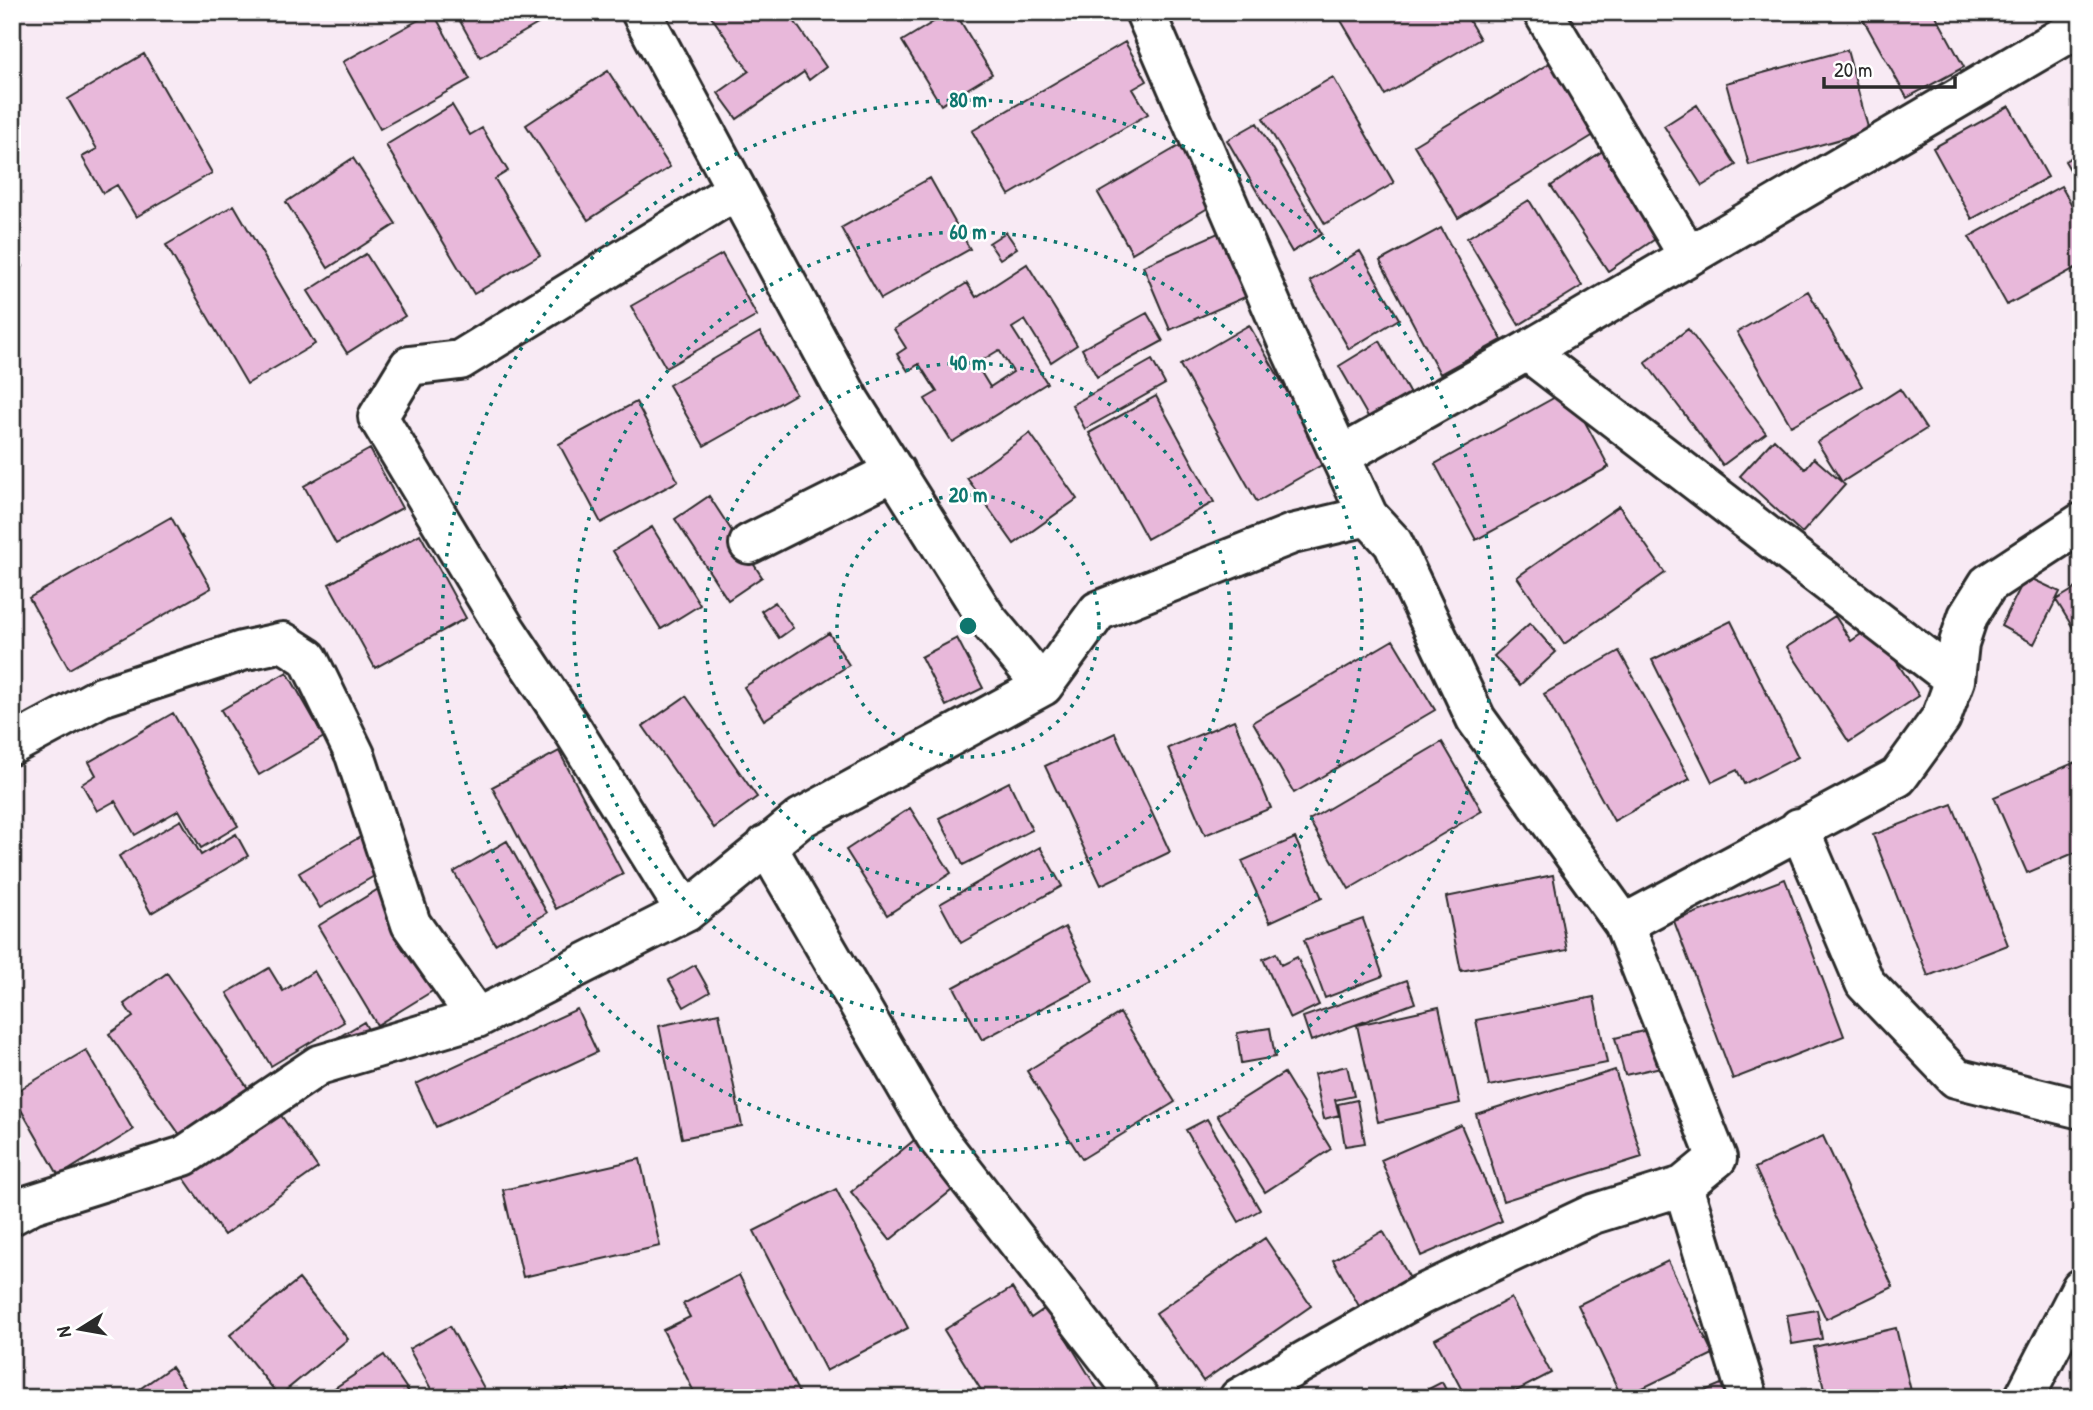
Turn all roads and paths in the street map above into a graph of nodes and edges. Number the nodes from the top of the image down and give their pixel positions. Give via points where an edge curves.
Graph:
1 (641, 12) edge
2 (1145, 12) edge
3 (1543, 12) edge
4 (2071, 12) edge
5 (2080, 26) edge
6 (736, 190) junction
7 (1688, 256) junction
8 (1527, 351) junction
9 (1341, 456) junction
10 (895, 471) junction
11 (1368, 516) junction
12 (2081, 523) edge
13 (749, 544) dead end
14 (1955, 680) junction
15 (1042, 686) junction
16 (12, 745) edge
17 (1799, 828) junction
18 (766, 845) junction
19 (686, 912) junction
20 (1624, 924) junction
21 (477, 1018) junction
22 (2081, 1109) edge
23 (1683, 1186) junction
24 (12, 1215) edge
25 (2079, 1296) edge
26 (1139, 1398) edge
27 (1239, 1398) edge
28 (1748, 1398) edge
29 (2024, 1398) edge

1 - 6 street
2 - 9 street
3 - 7 street
4 - 5 street
5 - 7 street
6 - 10 street via 850,401
6 - 19 street via 460,360 409,366 378,417 506,630
7 - 8 street
8 - 9 street
8 - 14 street
9 - 11 street
10 - 13 street
10 - 15 street via 987,619
11 - 15 street via 1292,534 1098,611
11 - 20 street via 1393,543 1476,719
12 - 14 street via 1989,584 1968,616 1958,643
14 - 17 street via 1941,718 1898,777
15 - 18 street via 801,818
16 - 21 street via 101,697 283,642 308,658 355,755 411,924
17 - 20 street
17 - 22 street via 1865,983 1956,1078
18 - 19 street
18 - 26 street via 935,1135
19 - 21 street
20 - 23 street via 1717,1158
21 - 24 street via 319,1065 184,1156 32,1204
23 - 27 street via 1592,1214 1421,1295
23 - 28 street
25 - 29 street

